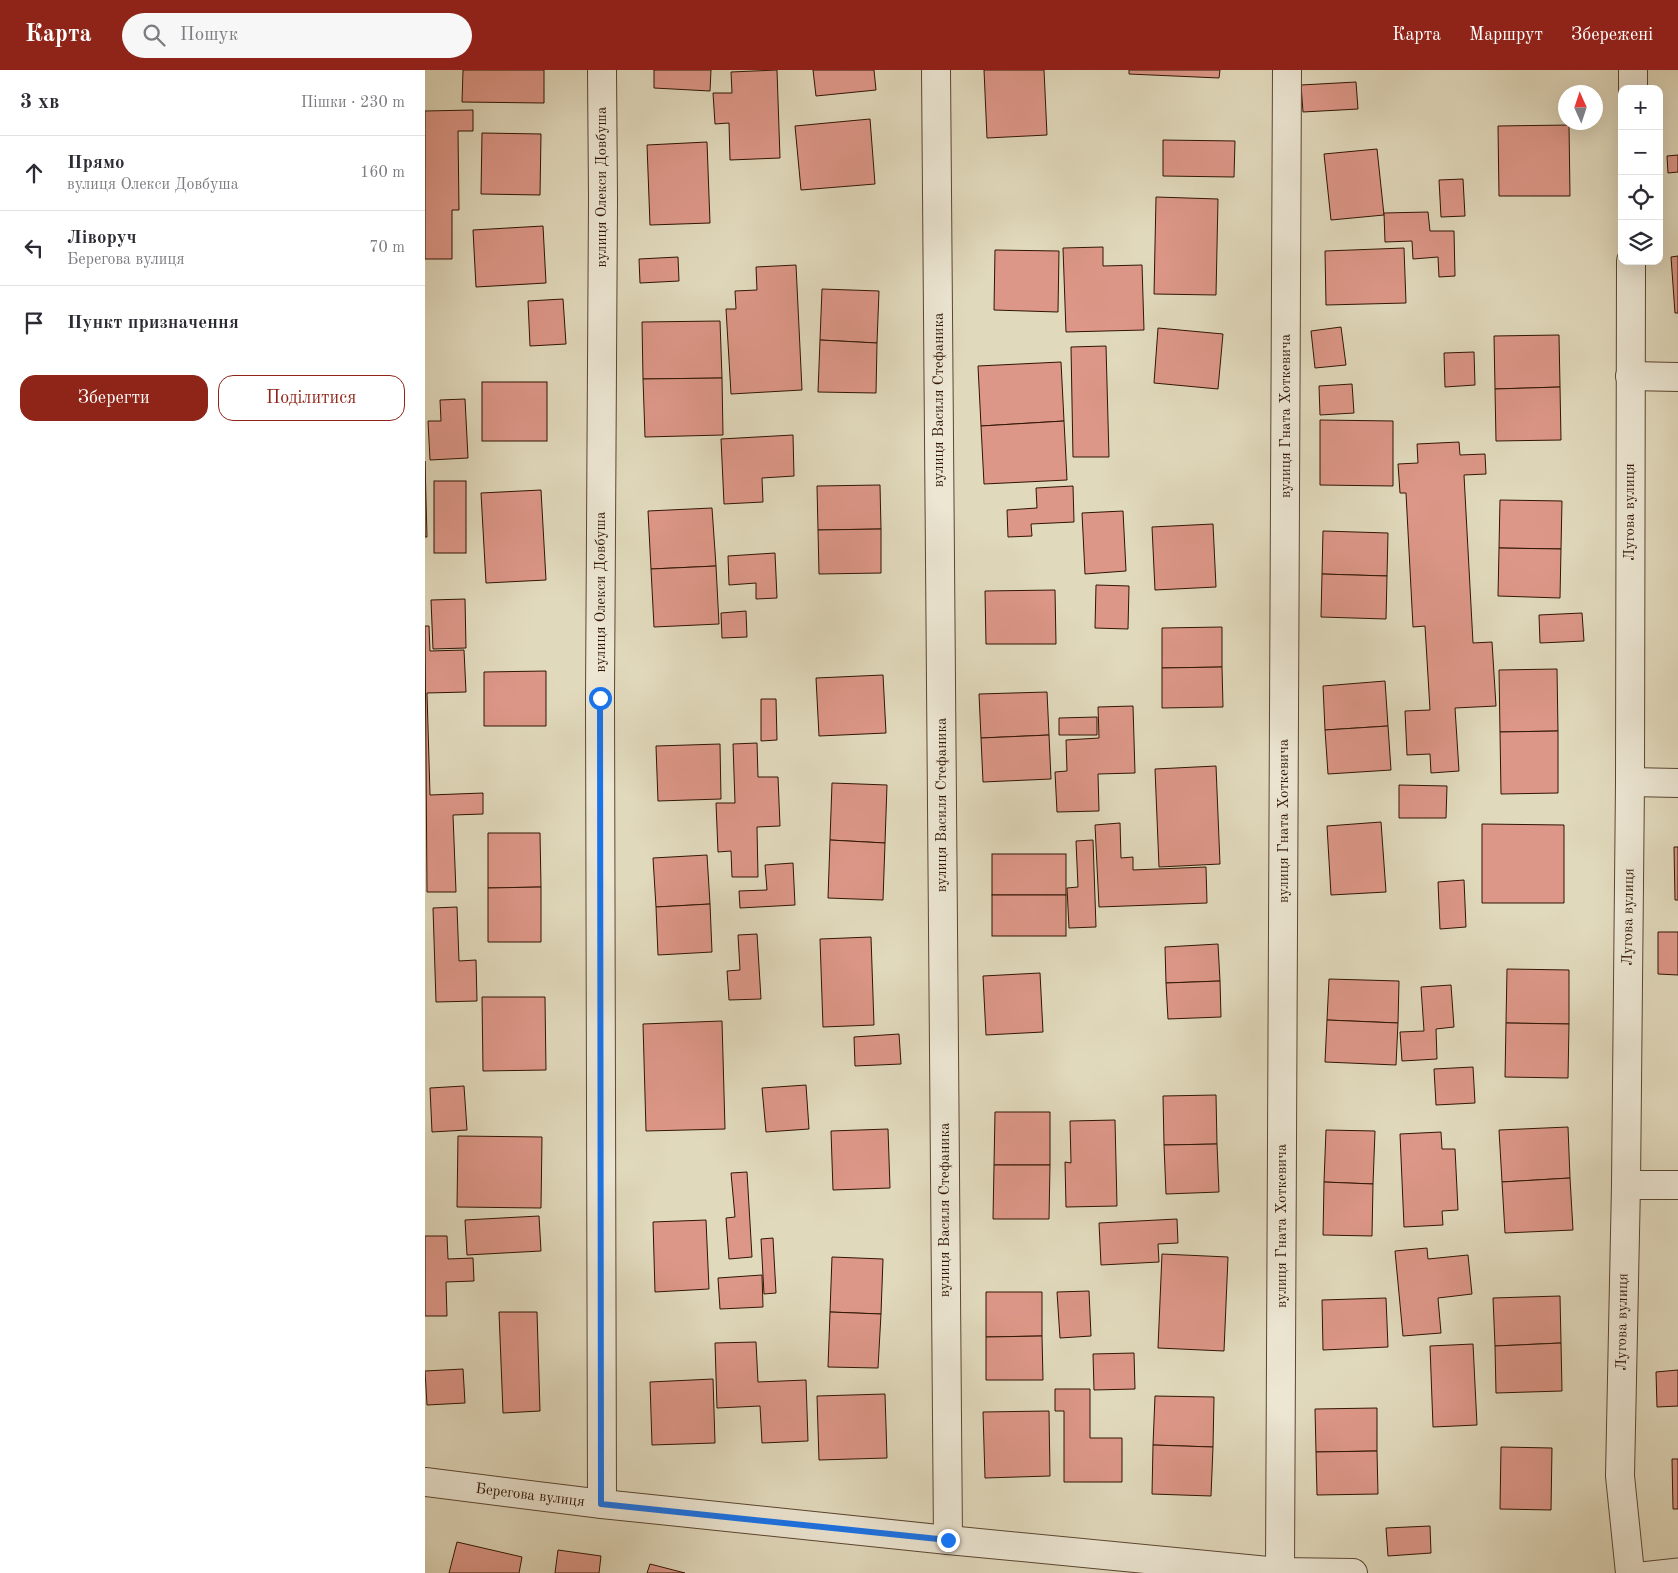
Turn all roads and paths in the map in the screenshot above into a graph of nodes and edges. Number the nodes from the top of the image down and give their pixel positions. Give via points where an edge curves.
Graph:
1 (601, 70) edge
2 (937, 70) edge
3 (1287, 70) edge
4 (1633, 70) edge
5 (1633, 85) edge
6 (1631, 265) edge
7 (1630, 376) junction
8 (1678, 377) edge
9 (1630, 782) junction
10 (1678, 782) edge
11 (1626, 1185) junction
12 (1678, 1185) edge
13 (425, 1482) edge
14 (601, 1504) junction
15 (948, 1540) junction
16 (1678, 1568) edge
17 (1281, 1572) edge
18 (1353, 1573) edge
19 (1631, 1573) edge

1 - 14 street, вулиця Олекси Довбуша
2 - 15 street, вулиця Василя Стефаника
3 - 17 street, вулиця Гната Хоткевича
4 - 5 street
6 - 7 street, Лугова вулиця
7 - 8 street
7 - 9 street, Лугова вулиця
9 - 10 street
9 - 11 street, Лугова вулиця
11 - 12 street
11 - 19 street, Лугова вулиця via 1620,1476
13 - 14 street, Берегова вулиця
14 - 15 street, Берегова вулиця
15 - 17 street, Берегова вулиця
16 - 19 lane
17 - 18 street, Берегова вулиця

